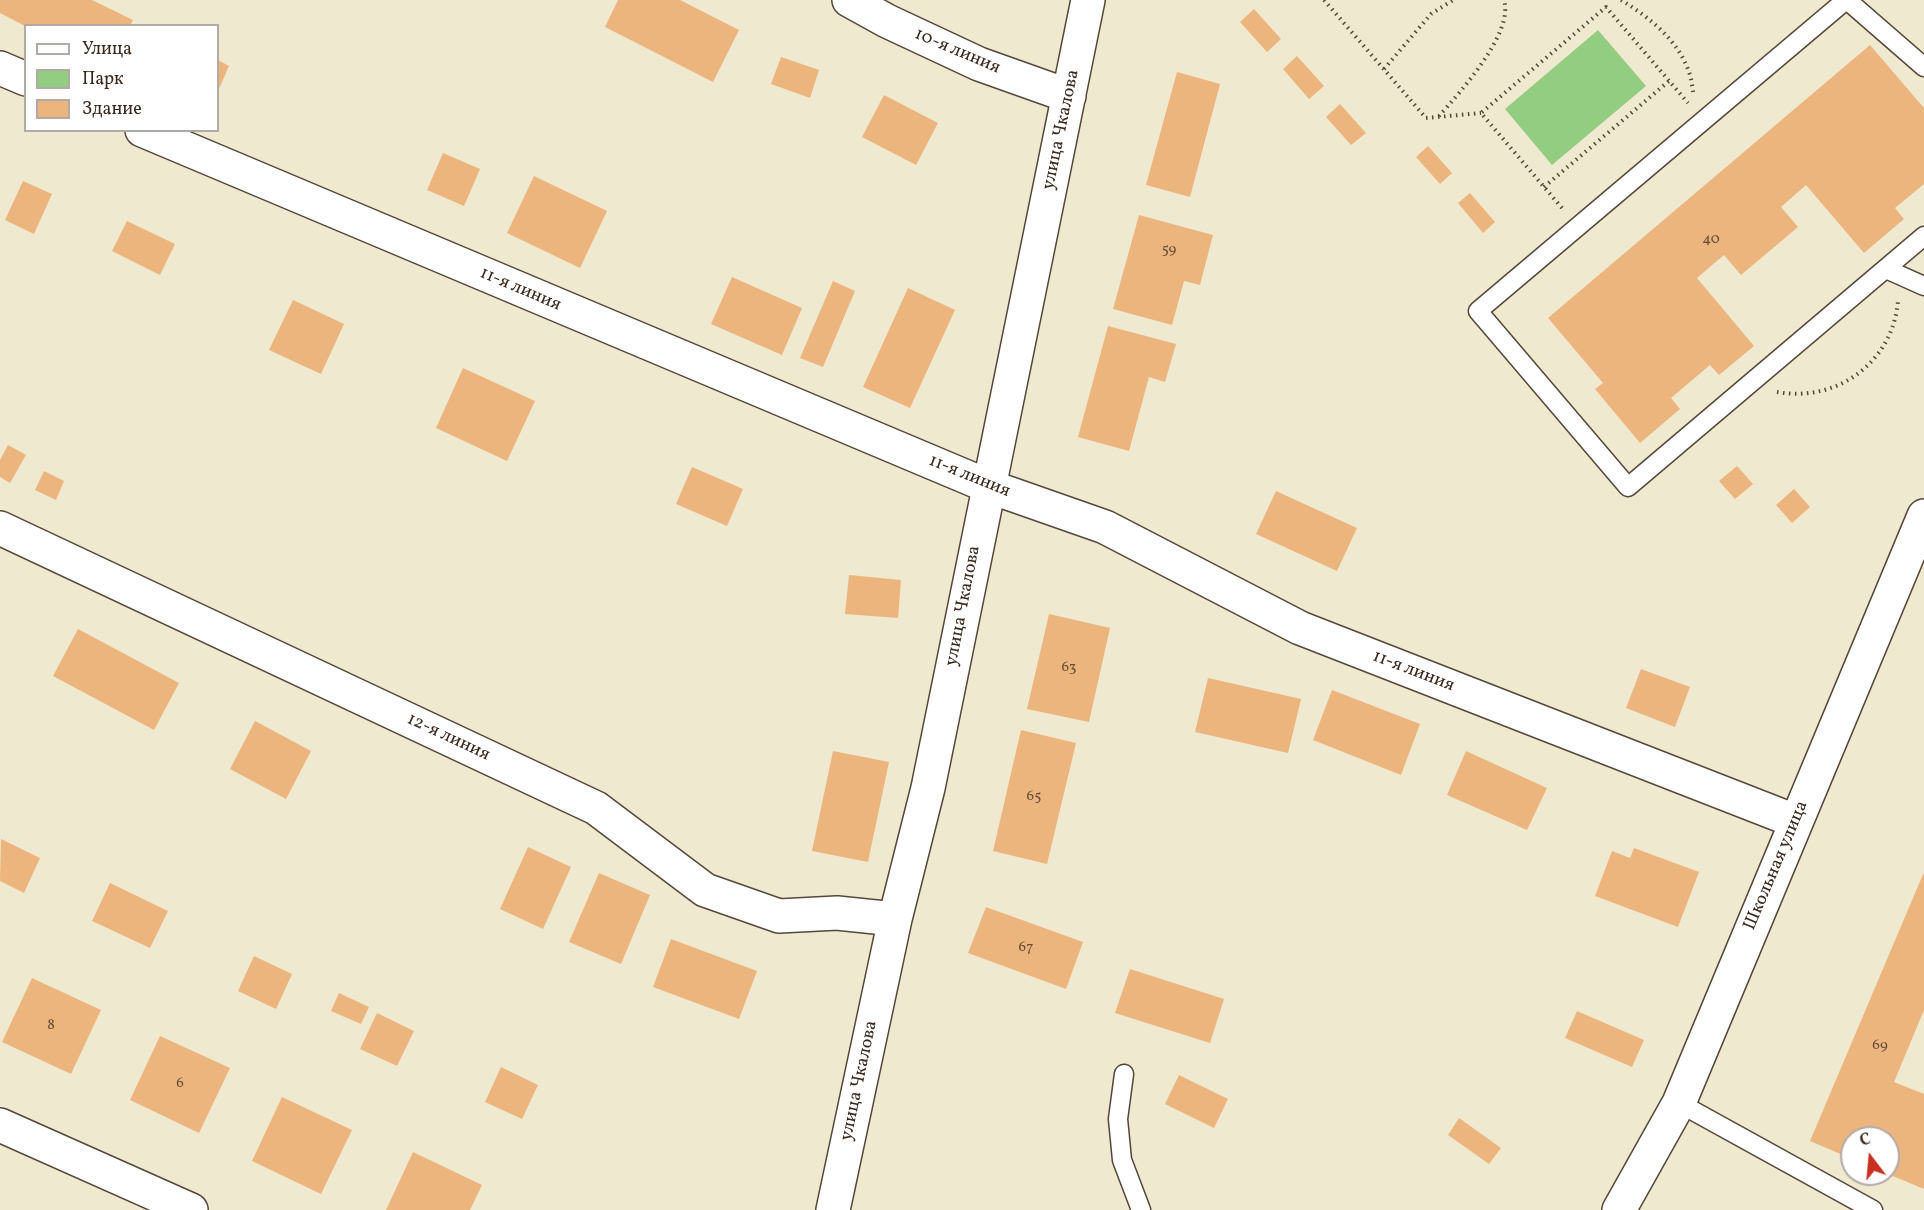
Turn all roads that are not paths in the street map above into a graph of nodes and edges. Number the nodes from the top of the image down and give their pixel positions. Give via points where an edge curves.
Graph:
1 (849, 0) edge
2 (1088, 0) edge
3 (1847, 0) edge
4 (1826, 6) edge
5 (1924, 67) edge
6 (0, 68) edge
7 (24, 78) edge
8 (1069, 96) junction
9 (147, 132) edge
10 (1924, 237) edge
11 (1891, 271) junction
12 (1924, 286) edge
13 (988, 486) junction
14 (1924, 516) edge
15 (0, 528) edge
16 (1795, 821) junction
17 (895, 919) junction
18 (1124, 1074) dead end
19 (1679, 1103) junction
20 (0, 1125) edge
21 (191, 1210) edge
22 (832, 1210) edge
23 (1141, 1210) edge
24 (1618, 1210) edge
25 (1873, 1210) edge

1 - 8 street, 10-я линия via 979,64
2 - 8 street, улица Чкалова
3 - 4 lane
3 - 5 lane
4 - 11 lane via 1478,311 1628,487 1751,382
6 - 7 street
8 - 13 street, улица Чкалова
9 - 13 street, 11-я линия
10 - 11 lane
11 - 12 lane
13 - 16 street, 11-я линия via 1106,526 1300,628
13 - 17 street, улица Чкалова via 928,788
14 - 16 street, Школьная улица
15 - 17 street, 12-я линия via 596,808 705,891 779,916 837,913
16 - 19 street, Школьная улица
17 - 22 street, улица Чкалова
18 - 23 lane via 1118,1119 1122,1160
19 - 24 street, Школьная улица
19 - 25 lane
20 - 21 street

